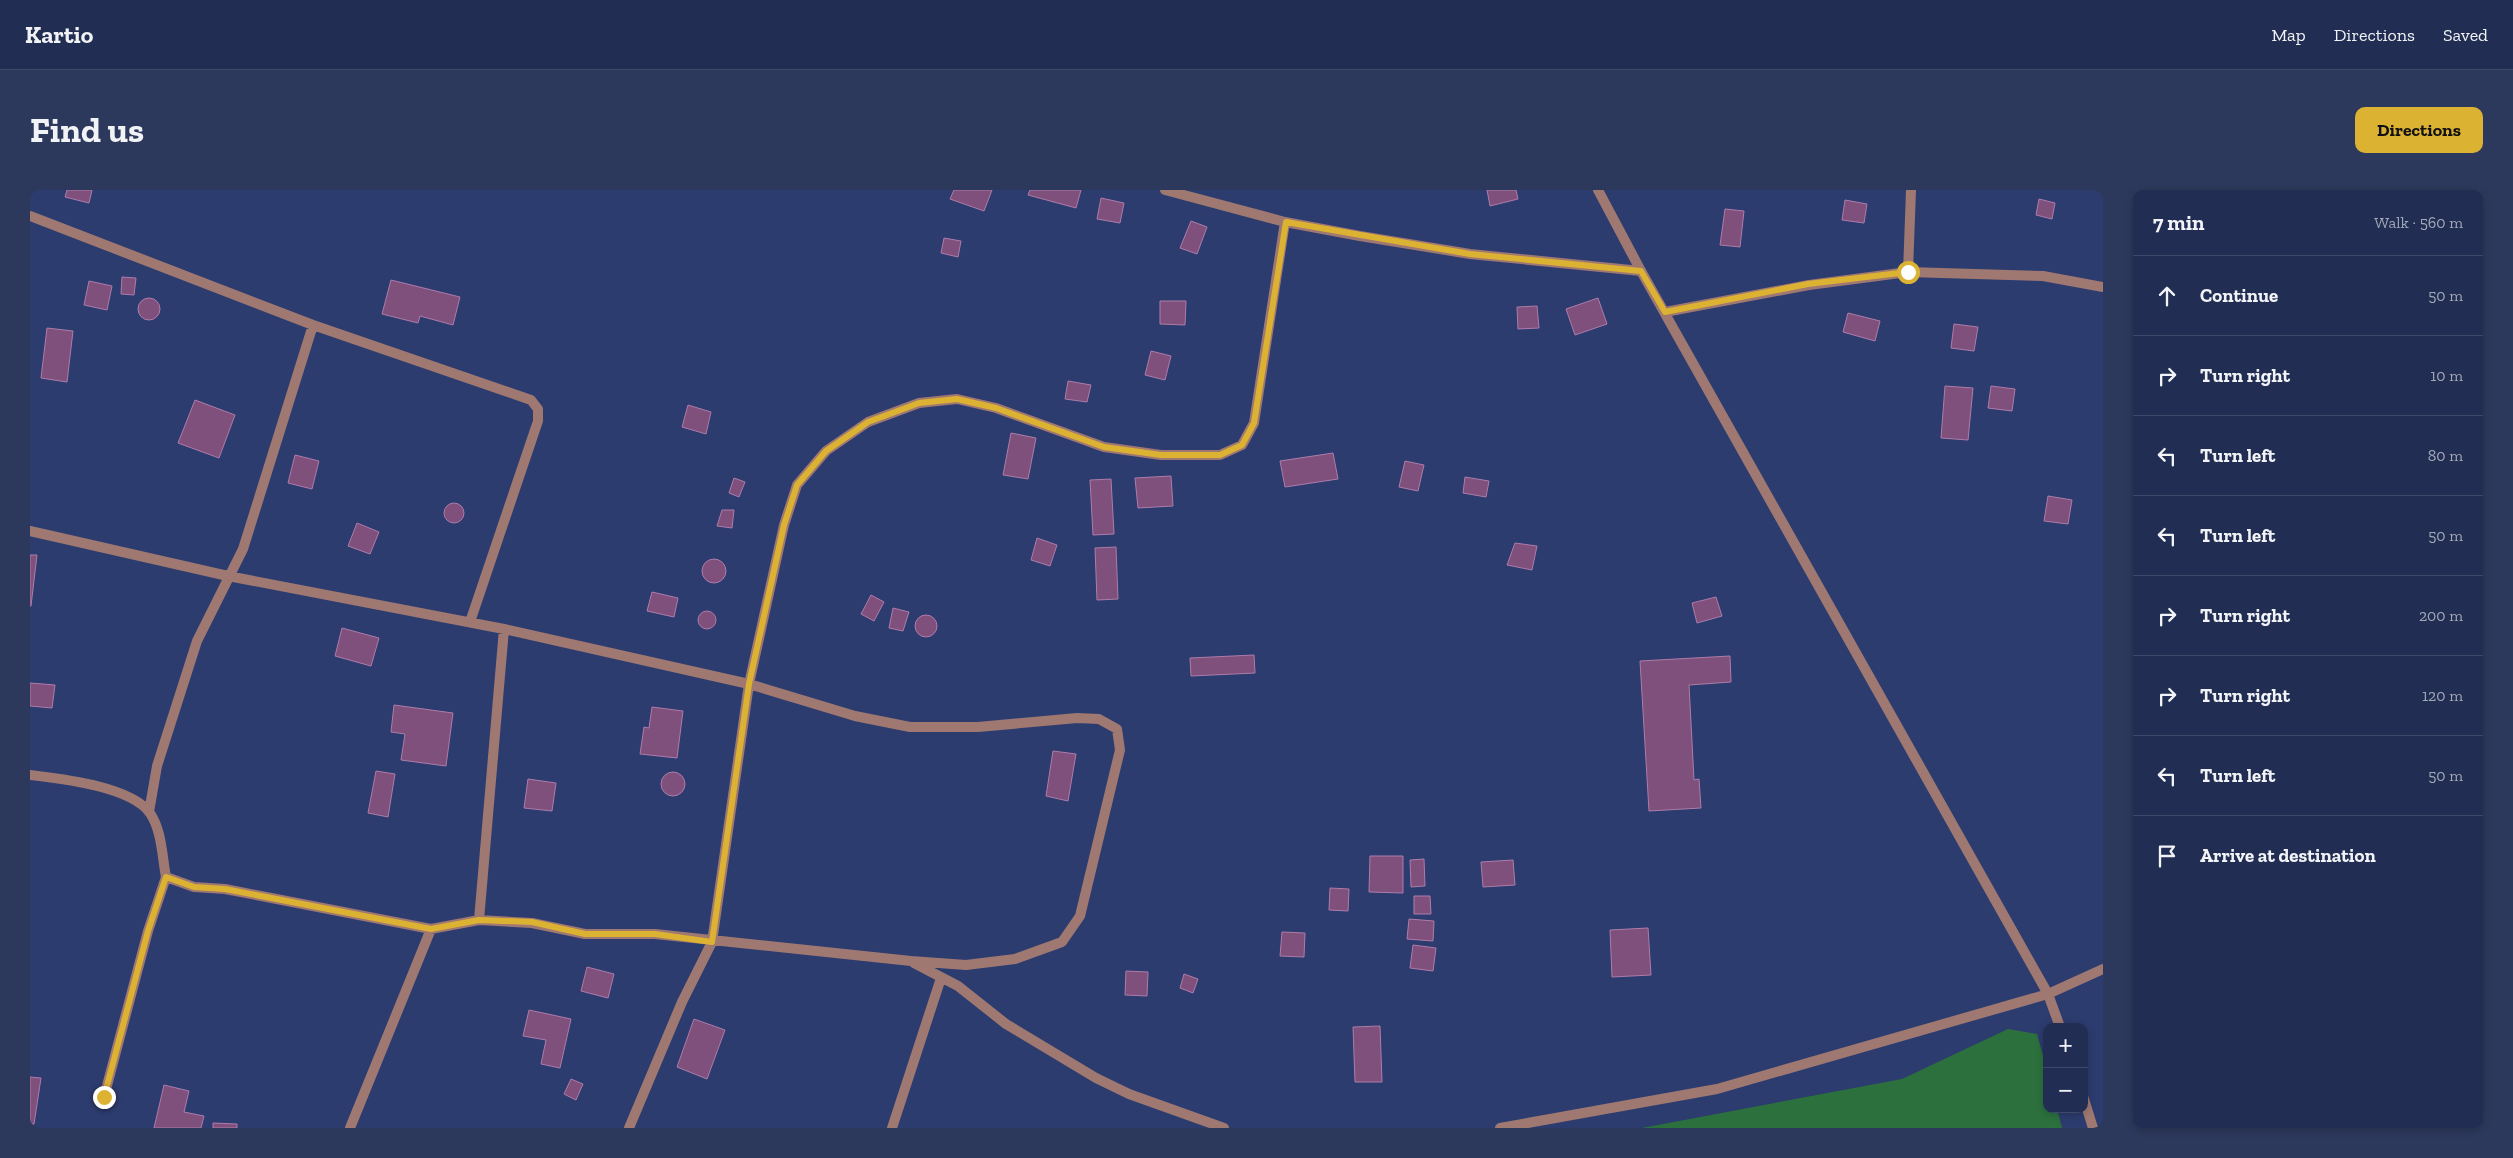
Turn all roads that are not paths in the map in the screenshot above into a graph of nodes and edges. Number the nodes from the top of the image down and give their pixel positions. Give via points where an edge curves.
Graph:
1 (1165, 190) edge
2 (1598, 190) edge
3 (1911, 190) edge
4 (30, 216) edge
5 (1286, 222) junction
6 (1641, 271) junction
7 (1908, 272) junction
8 (2103, 287) edge
9 (1665, 312) junction
10 (314, 324) junction
11 (30, 531) edge
12 (228, 576) junction
13 (470, 622) junction
14 (504, 629) junction
15 (749, 684) junction
16 (30, 775) edge
17 (149, 812) junction
18 (166, 877) junction
19 (479, 920) junction
20 (431, 929) junction
21 (712, 942) junction
22 (911, 961) junction
23 (2103, 969) edge
24 (941, 978) junction
25 (2048, 994) junction
26 (2059, 1023) edge
27 (104, 1097) dead end
28 (2088, 1112) edge
29 (350, 1128) edge
30 (629, 1128) edge
31 (892, 1128) edge
32 (1224, 1128) edge
33 (1500, 1128) edge
34 (2093, 1128) edge

1 - 5 street
2 - 6 street
3 - 7 street
4 - 10 street
5 - 6 street via 1470,254
5 - 15 street via 1254,423 1242,445 1220,455 1161,455 1104,447 996,408 957,399 919,403 868,422 826,451 797,485 784,525
6 - 9 street
7 - 8 street via 2043,276
7 - 9 street via 1808,284
9 - 25 street
10 - 12 street via 243,549
10 - 13 street via 520,395 531,400 538,409 538,420
11 - 12 street
12 - 13 street
12 - 17 street via 194,650 157,766
13 - 14 street
14 - 15 street
14 - 19 street
15 - 21 street
15 - 22 street via 855,716 910,727 978,727 1077,718 1098,719 1117,729 1120,750 1080,916 1062,942 1015,959 966,964
16 - 17 street via 63,779 128,796
17 - 18 street via 158,831
18 - 20 street via 194,887 225,889
18 - 27 street via 148,931
19 - 20 street
19 - 21 street via 532,922 585,934 655,934
20 - 29 street
21 - 22 street
21 - 30 street via 682,1002
22 - 24 street
23 - 25 street
24 - 31 street
24 - 32 street via 958,986 1006,1024 1096,1078 1130,1094
25 - 26 street
25 - 33 street via 1717,1089
28 - 34 street

